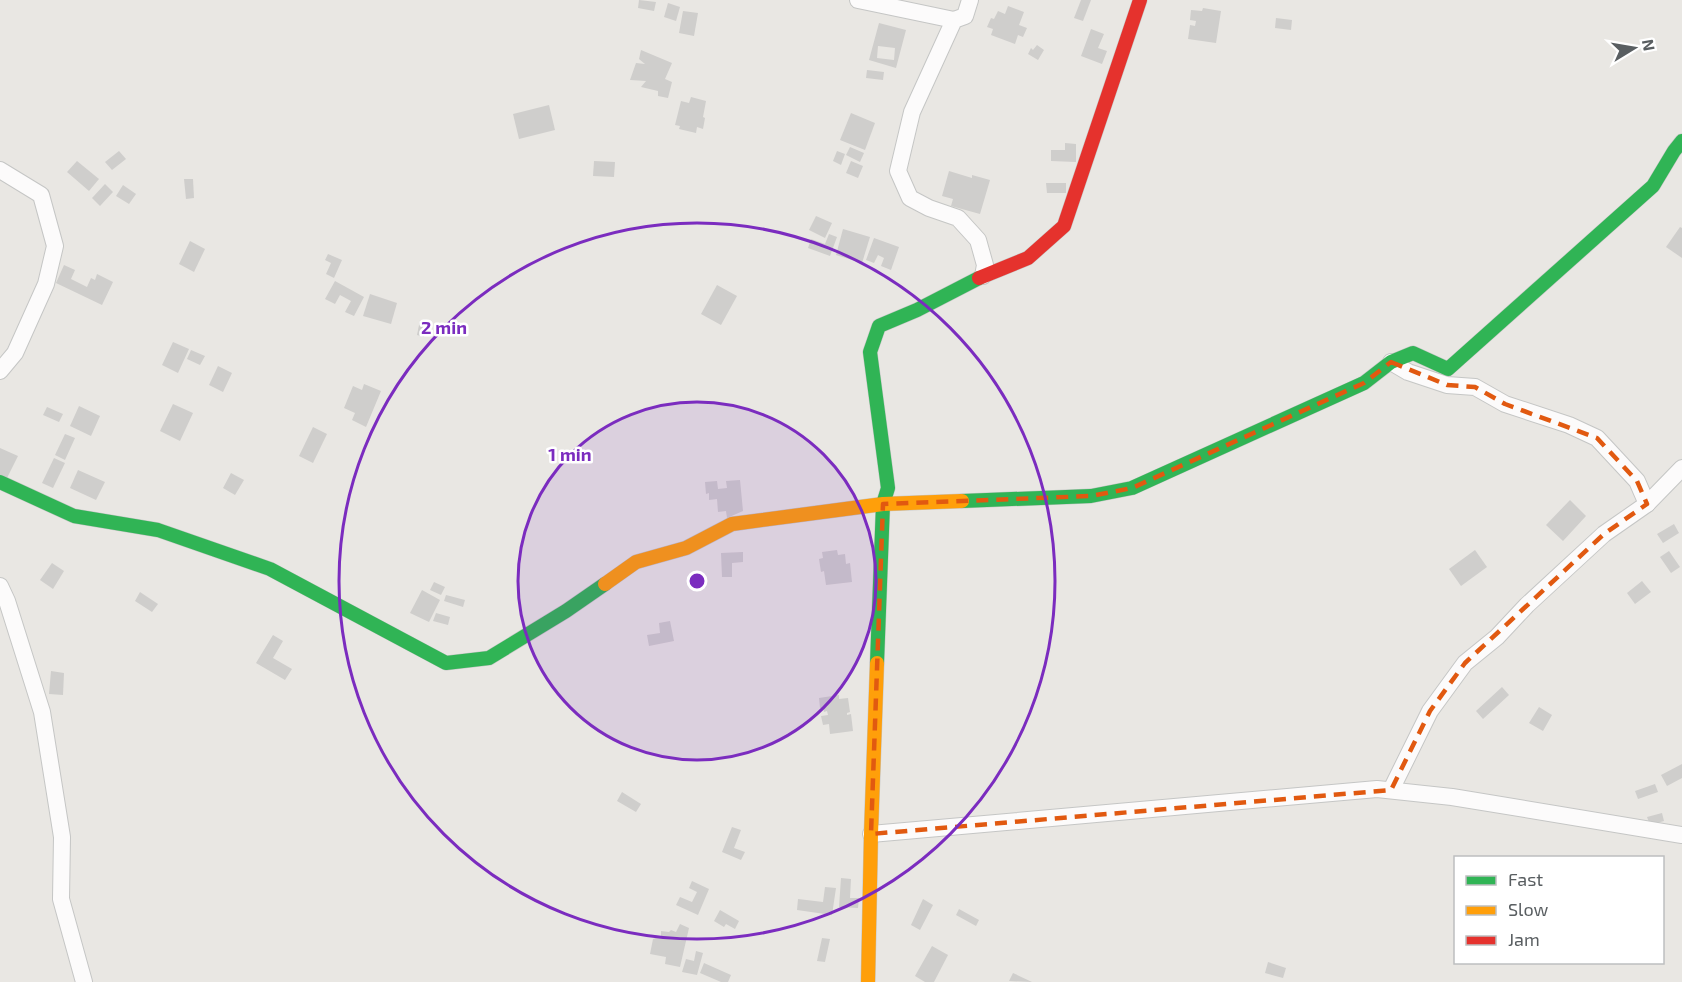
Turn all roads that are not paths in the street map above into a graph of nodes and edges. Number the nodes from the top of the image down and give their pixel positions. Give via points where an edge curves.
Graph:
1 (858, 0) edge
2 (970, 0) edge
3 (1140, 0) edge
4 (954, 20) junction
5 (1682, 141) edge
6 (0, 170) edge
7 (983, 276) junction
8 (1390, 363) junction
9 (0, 371) edge
10 (1682, 468) edge
11 (0, 482) edge
12 (883, 504) junction
13 (1647, 504) junction
14 (0, 586) edge
15 (1391, 790) junction
16 (870, 834) junction
17 (1682, 836) edge
18 (84, 982) edge
19 (868, 982) edge

1 - 4 street
2 - 4 street via 965,16
3 - 7 street via 1064,226 1028,258
4 - 7 street via 912,112 898,171 910,198 958,218 978,240 985,265
5 - 8 street via 1653,186 1448,369 1413,353
6 - 9 street via 41,195 55,246 46,284 15,353
7 - 12 street via 879,326 870,352 888,488
8 - 12 street via 1364,383 1132,488 1091,496
8 - 13 street via 1448,384 1475,387 1504,404 1597,438 1637,481
10 - 13 street
11 - 12 street via 74,516 158,531 270,569 446,663 489,658 636,562 686,548 732,524
12 - 16 street
13 - 15 street via 1604,534 1465,663 1431,711
14 - 18 street via 42,712 62,837 61,899
15 - 16 street
15 - 17 street
16 - 19 street

